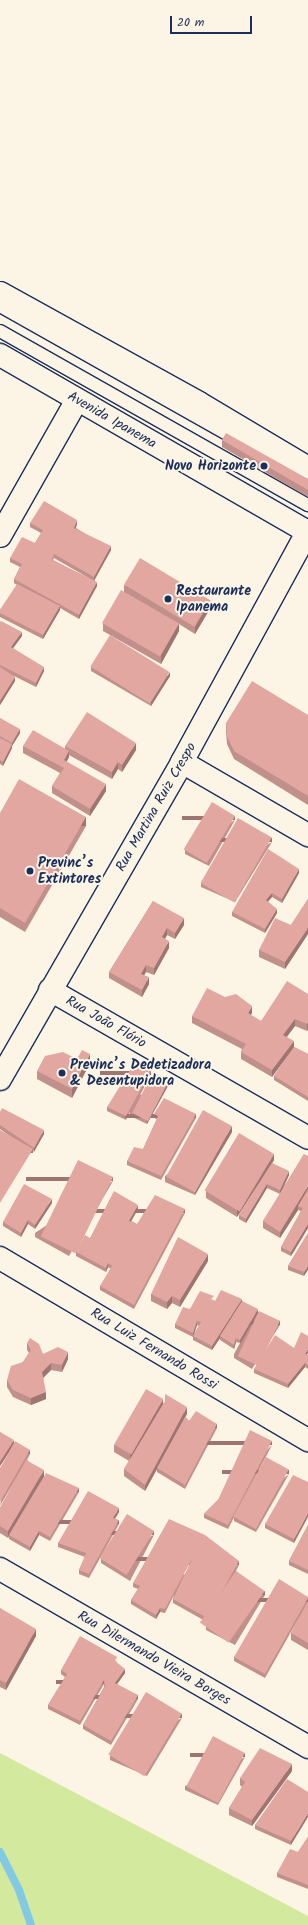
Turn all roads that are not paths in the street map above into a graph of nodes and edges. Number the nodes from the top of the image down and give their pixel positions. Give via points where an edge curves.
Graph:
1 (0, 293) edge
2 (0, 306) edge
3 (0, 331) edge
4 (0, 355) edge
5 (77, 400) junction
6 (308, 468) edge
7 (308, 479) edge
8 (308, 505) edge
9 (308, 531) edge
10 (0, 536) edge
11 (182, 762) junction
12 (308, 835) edge
13 (50, 990) junction
14 (0, 1080) edge
15 (308, 1138) edge
16 (0, 1258) edge
17 (308, 1440) edge
18 (0, 1569) edge
19 (308, 1746) edge

1 - 6 street
2 - 7 lane
3 - 8 lane
4 - 5 street, Avenida Ipanema
5 - 9 street, Avenida Ipanema
5 - 10 street
9 - 11 street, Rua Martina Ruiz Crespo
11 - 12 street
11 - 13 street, Rua Martina Ruiz Crespo
13 - 14 street, Rua Martina Ruiz Crespo
13 - 15 street, Rua João Flório
16 - 17 street, Rua Luiz Fernando Rossi
18 - 19 street, Rua Dilermando Vieira Borges

